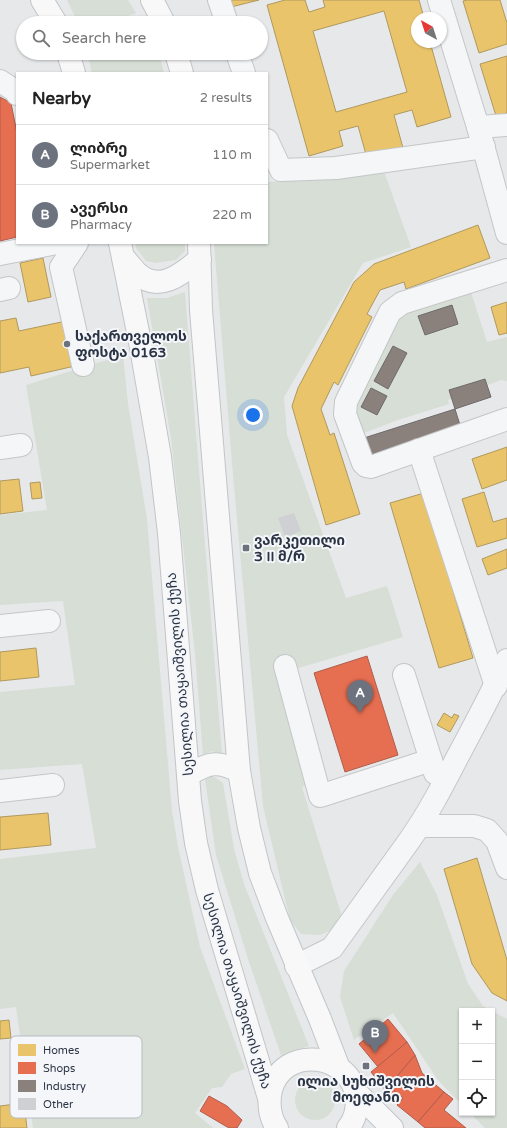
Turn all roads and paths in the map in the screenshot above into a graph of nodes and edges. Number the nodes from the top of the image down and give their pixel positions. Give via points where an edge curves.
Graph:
1 (42, 0) edge
2 (152, 0) edge
3 (220, 0) edge
4 (439, 0) edge
5 (52, 16) edge
6 (160, 16) edge
7 (225, 16) edge
8 (70, 60) edge
9 (178, 60) edge
10 (239, 60) edge
11 (74, 72) edge
12 (182, 72) edge
13 (244, 72) edge
14 (0, 81) edge
15 (16, 92) edge
16 (507, 125) edge
17 (481, 137) junction
18 (268, 142) edge
19 (507, 233) edge
20 (53, 244) edge
21 (76, 244) edge
22 (122, 250) edge
23 (200, 251) edge
24 (0, 254) edge
25 (507, 270) edge
26 (83, 365) dead end
27 (507, 419) edge
28 (418, 450) junction
29 (49, 621) dead end
30 (0, 626) edge
31 (507, 660) edge
32 (286, 666) dead end
33 (404, 675) dead end
34 (496, 686) junction
35 (431, 760) junction
36 (239, 771) junction
37 (188, 775) junction
38 (53, 785) dead end
39 (440, 790) junction
40 (0, 791) edge
41 (420, 826) junction
42 (507, 868) edge
43 (296, 966) junction
44 (338, 1066) junction
45 (356, 1092) junction
46 (271, 1117) edge
47 (348, 1128) edge
48 (392, 1128) edge

1 - 5 main road
2 - 6 main road
3 - 7 street
4 - 17 street
8 - 11 main road
9 - 12 main road
10 - 13 street
14 - 15 street
16 - 17 street
17 - 18 street via 336,168 281,170
17 - 19 street
20 - 24 street
21 - 26 street via 61,268
22 - 23 main road via 138,274 149,281 157,282 176,277
22 - 37 main road, სესილია თაყაიშვილის ქუჩა via 160,457 169,533
23 - 36 main road via 201,310
25 - 28 street via 402,303 390,312 346,402 345,414 366,466 371,467
27 - 28 street
28 - 34 street
29 - 30 street
31 - 34 street
32 - 35 street via 320,796
33 - 35 street
34 - 39 street
35 - 39 street
36 - 37 main road via 226,765 213,764 203,766
36 - 43 main road via 260,873
37 - 46 main road, სესილია თაყაიშვილის ქუჩა via 196,843 207,890
38 - 40 street
39 - 41 street
41 - 42 street via 474,826 487,830 497,841
41 - 43 street via 332,948
43 - 44 main road
44 - 45 main road via 346,1073
44 - 46 main road via 313,1058 289,1066 279,1075 273,1086
45 - 47 main road via 357,1107 353,1122
45 - 48 main road

